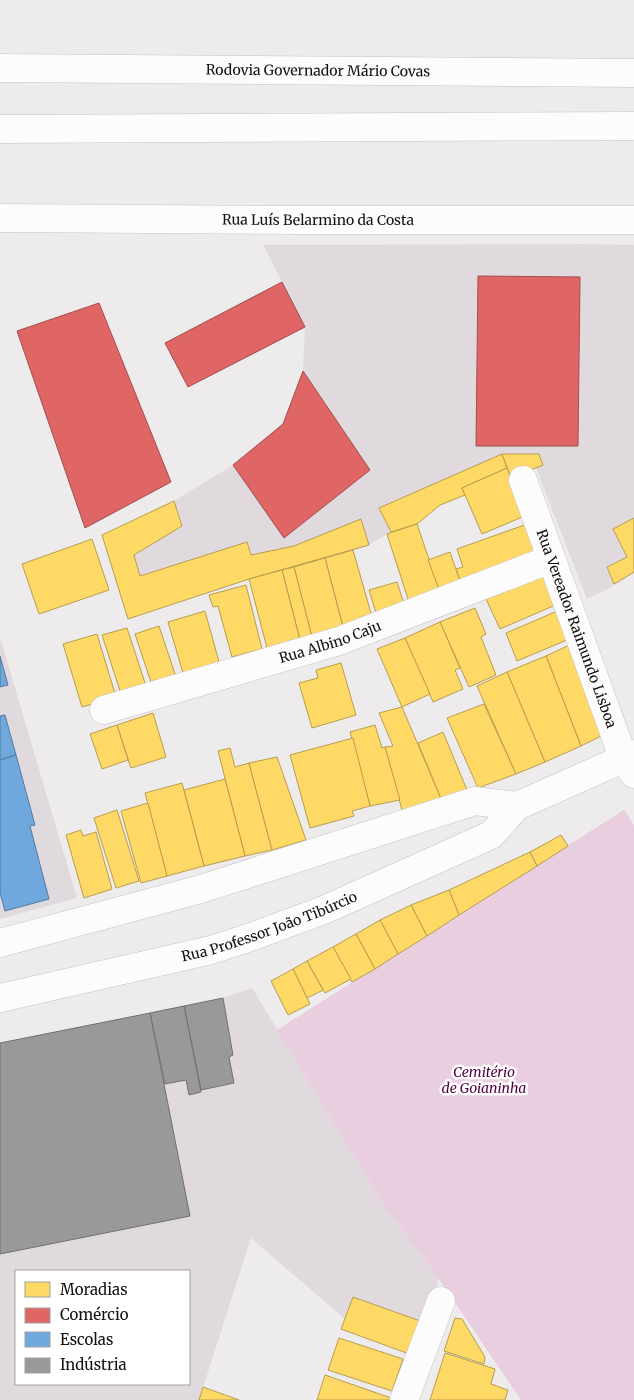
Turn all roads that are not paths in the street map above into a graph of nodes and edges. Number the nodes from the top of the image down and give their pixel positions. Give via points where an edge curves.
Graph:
1 (0, 68) edge
2 (634, 73) edge
3 (634, 126) edge
4 (0, 129) edge
5 (0, 218) edge
6 (634, 220) edge
7 (522, 480) dead end
8 (551, 559) junction
9 (104, 710) dead end
10 (631, 763) edge
11 (517, 806) junction
12 (0, 943) edge
13 (0, 998) edge
14 (441, 1301) dead end
15 (404, 1400) edge

1 - 2 main road, Rodovia Governador Mário Covas
3 - 4 main road
5 - 6 main road, Rua Luís Belarmino da Costa
7 - 8 main road, Rua Vereador Raimundo Lisboa
8 - 9 main road, Rua Albino Caju via 339,641
8 - 10 main road, Rua Vereador Raimundo Lisboa
10 - 11 main road, Rua Professor João Tibúrcio
11 - 12 main road via 475,801 201,889
11 - 13 main road, Rua Professor João Tibúrcio via 491,836 288,924 210,950
14 - 15 main road

